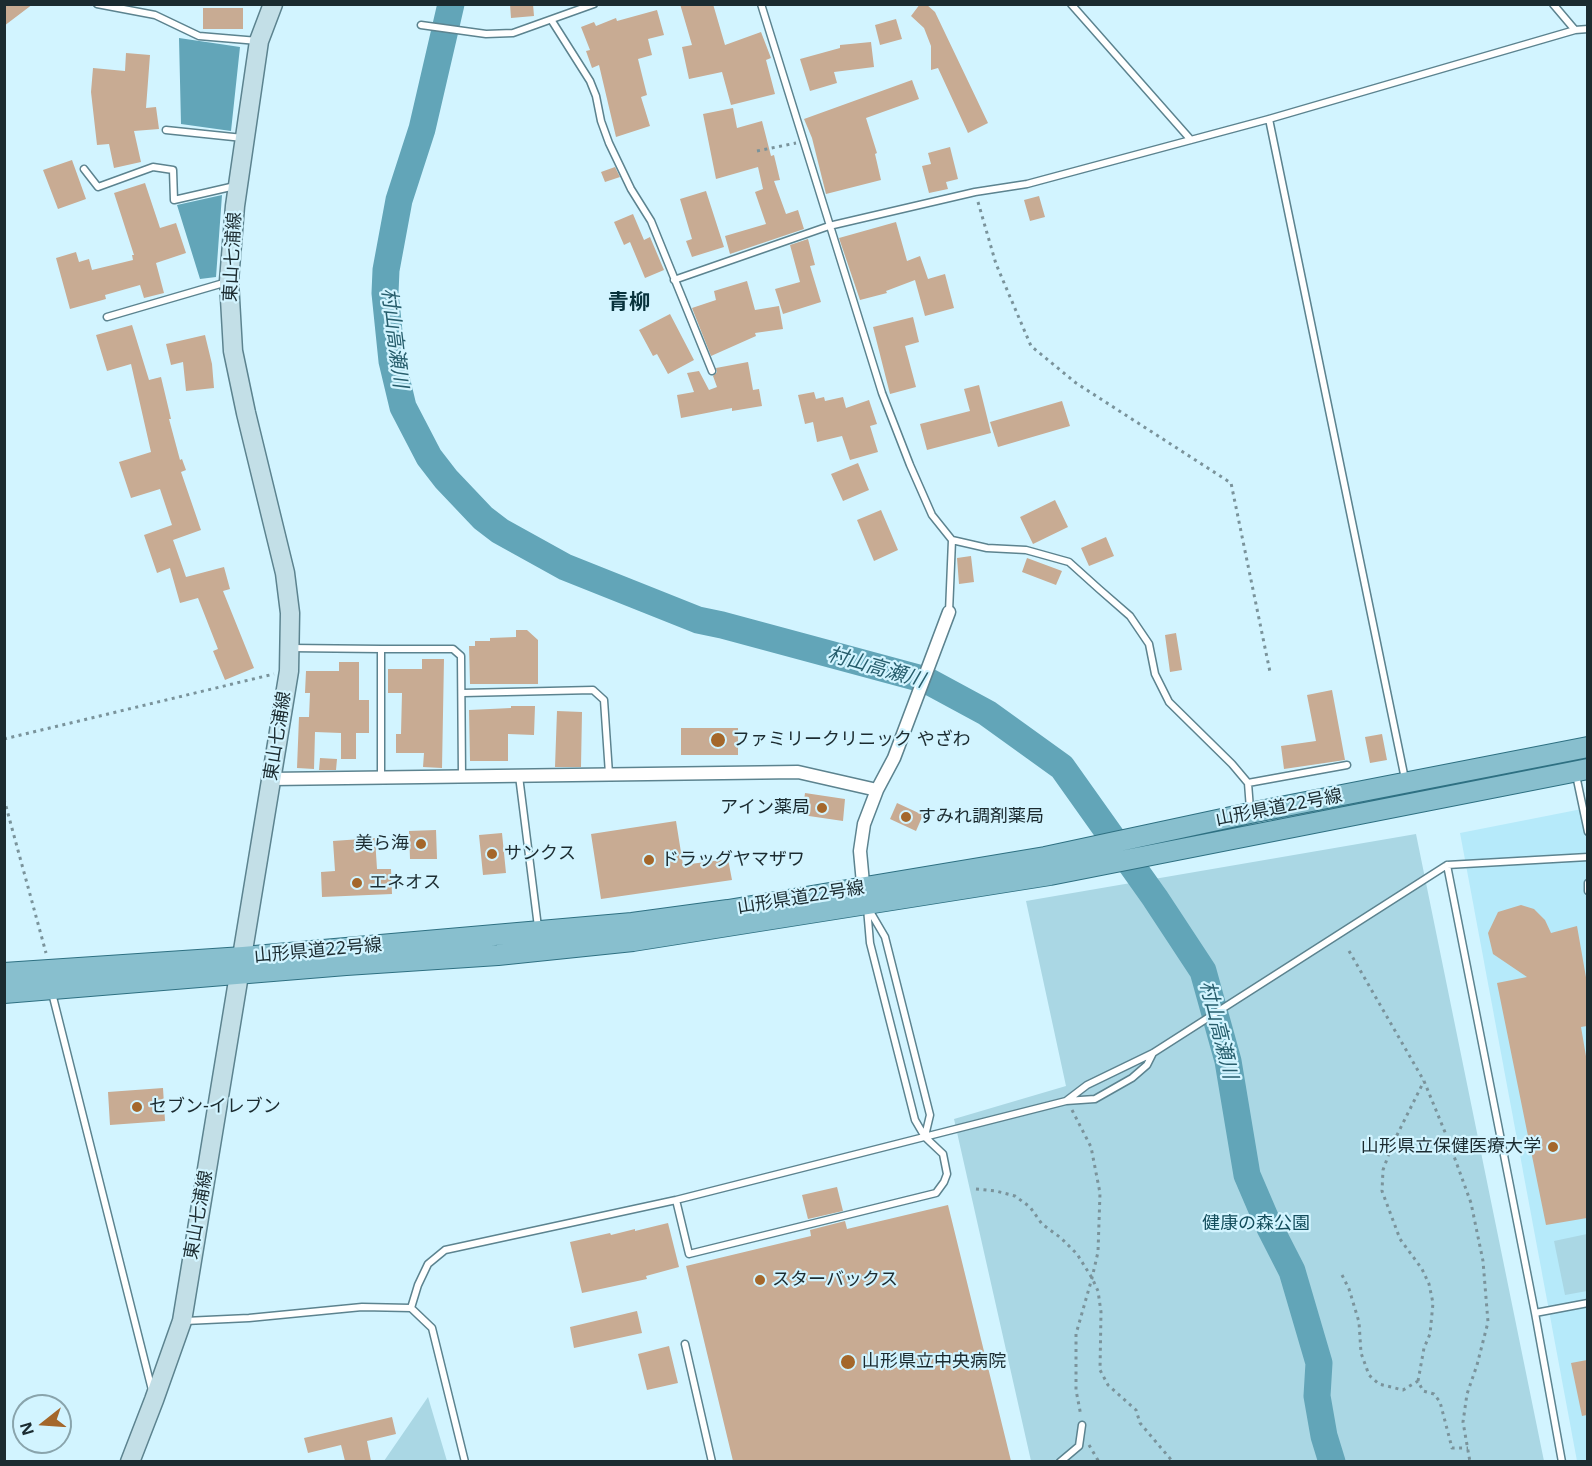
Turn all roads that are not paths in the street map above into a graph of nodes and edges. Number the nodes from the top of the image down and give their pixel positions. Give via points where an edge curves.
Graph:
1 (97, 4) edge
2 (273, 4) edge
3 (594, 4) edge
4 (761, 4) edge
5 (1071, 4) edge
6 (1553, 4) edge
7 (552, 21) junction
8 (421, 25) dead end
9 (1587, 29) edge
10 (1575, 30) junction
11 (258, 41) junction
12 (1269, 119) junction
13 (166, 130) dead end
14 (245, 139) junction
15 (1191, 140) junction
16 (84, 169) dead end
17 (238, 185) junction
18 (829, 226) junction
19 (674, 280) junction
20 (229, 281) junction
21 (107, 317) dead end
22 (712, 371) dead end
23 (952, 540) junction
24 (950, 612) joint
25 (290, 648) junction
26 (381, 649) junction
27 (463, 693) junction
28 (1587, 747) edge
29 (1347, 765) dead end
30 (1581, 770) edge
31 (609, 774) junction
32 (519, 776) junction
33 (381, 777) junction
34 (462, 777) junction
35 (271, 779) junction
36 (1406, 782) junction
37 (1248, 783) junction
38 (877, 790) junction
39 (1250, 813) junction
40 (1587, 832) edge
41 (1587, 857) edge
42 (1447, 865) junction
43 (1047, 866) junction
44 (1587, 883) edge
45 (1587, 891) edge
46 (865, 896) junction
47 (538, 931) junction
48 (242, 965) junction
49 (4, 973) edge
50 (51, 980) junction
51 (4, 993) edge
52 (1153, 1053) junction
53 (1066, 1101) junction
54 (925, 1137) junction
55 (676, 1200) junction
56 (1587, 1303) edge
57 (411, 1308) junction
58 (1535, 1313) junction
59 (182, 1322) junction
60 (685, 1344) dead end
61 (154, 1400) junction
62 (1082, 1425) road end
63 (129, 1461) edge
64 (465, 1461) edge
65 (712, 1461) edge
66 (1060, 1461) edge
67 (1562, 1461) edge

1 - 11 lane via 155,15 199,36
2 - 11 main road, 東山七浦線
3 - 7 lane
4 - 18 lane
5 - 15 lane
6 - 10 lane
7 - 8 lane via 513,33 486,34
7 - 19 lane via 590,81 609,143 651,222
9 - 10 lane
10 - 12 lane
11 - 14 main road, 東山七浦線
12 - 15 lane
12 - 36 lane
13 - 14 lane
14 - 17 main road, 東山七浦線
15 - 18 lane via 1027,184
16 - 17 lane via 98,187 153,167 172,170 174,200
17 - 20 main road, 東山七浦線
18 - 19 lane
18 - 23 lane via 882,393 910,465 932,515
19 - 22 lane
20 - 21 lane
20 - 25 main road, 東山七浦線 via 233,351 285,573
23 - 24 lane
23 - 37 lane via 987,548 1026,550 1069,562 1130,616 1149,644 1155,674 1169,702
24 - 38 street via 894,758
25 - 26 lane
25 - 35 main road, 東山七浦線
26 - 27 lane via 453,649 461,656
26 - 33 lane
27 - 31 lane via 593,690 604,700
27 - 34 lane
28 - 36 main road, 山形県道22号線
29 - 37 lane
30 - 40 lane
30 - 43 main road, 山形県道22号線 via 1199,846
31 - 32 street
31 - 38 street via 798,772
32 - 34 street
32 - 47 lane
33 - 34 street
33 - 35 street
35 - 48 main road, 東山七浦線
36 - 39 main road, 山形県道22号線
37 - 39 lane
38 - 46 street via 864,824 860,851
39 - 43 main road, 山形県道22号線
41 - 42 lane
42 - 52 lane
42 - 58 lane
43 - 46 main road, 山形県道22号線
44 - 45 lane
46 - 47 main road, 山形県道22号線
46 - 48 main road, 山形県道22号線 via 599,945 498,956
46 - 54 lane via 870,943 915,1120
46 - 54 lane via 885,937 930,1115
47 - 48 main road, 山形県道22号線
48 - 50 main road, 山形県道22号線
48 - 59 main road, 東山七浦線
49 - 50 main road, 山形県道22号線
50 - 51 main road, 山形県道22号線
50 - 61 lane
52 - 53 lane via 1087,1085
52 - 53 lane via 1147,1065 1132,1078 1095,1099
53 - 54 lane
54 - 55 lane
54 - 55 lane via 943,1154 947,1174 936,1193 925,1196 689,1254
55 - 57 lane via 445,1250 428,1264
56 - 58 lane
57 - 59 lane via 362,1307
57 - 64 lane via 432,1328
58 - 67 lane
59 - 61 main road, 東山七浦線
60 - 65 lane
61 - 63 main road, 東山七浦線
62 - 66 lane via 1079,1446

